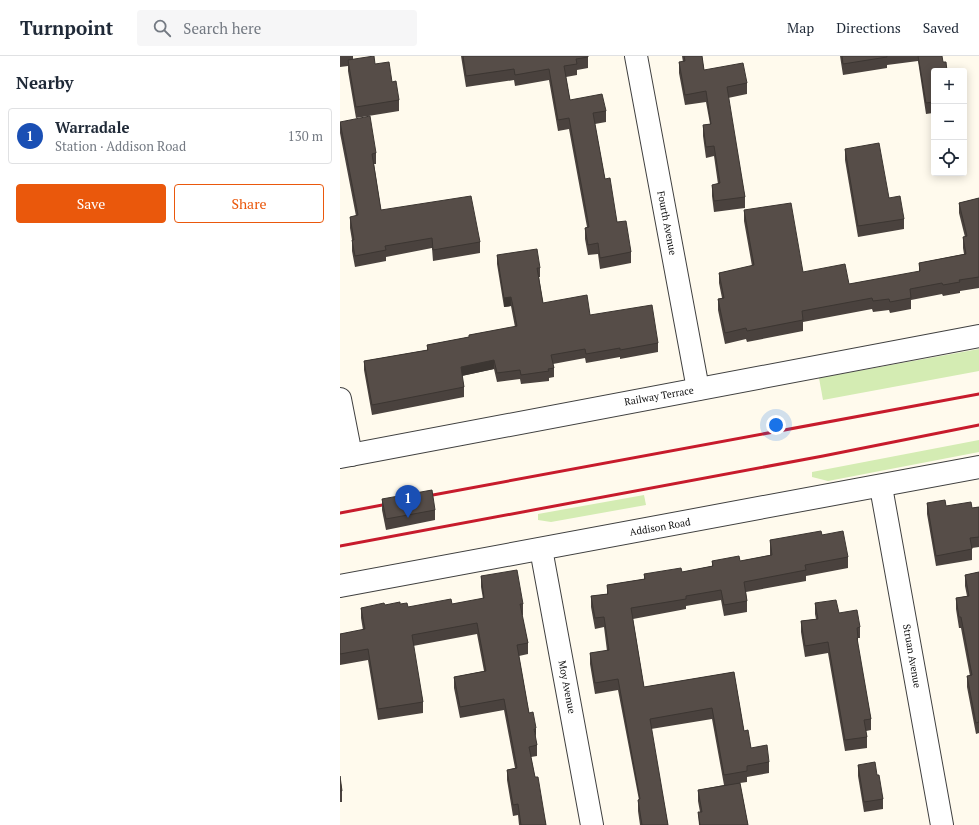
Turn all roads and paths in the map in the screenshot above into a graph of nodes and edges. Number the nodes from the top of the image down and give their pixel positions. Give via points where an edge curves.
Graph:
1 (636, 56) edge
2 (979, 336) edge
3 (698, 389) junction
4 (340, 398) edge
5 (345, 456) edge
6 (979, 467) edge
7 (881, 486) junction
8 (541, 549) junction
9 (340, 586) edge
10 (592, 825) edge
11 (942, 825) edge

1 - 3 street, Fourth Avenue
2 - 3 street, Railway Terrace
3 - 5 street, Railway Terrace
4 - 5 street
6 - 7 street, Addison Road
7 - 8 street, Addison Road
7 - 11 street, Struan Avenue
8 - 9 street, Addison Road
8 - 10 street, Moy Avenue

